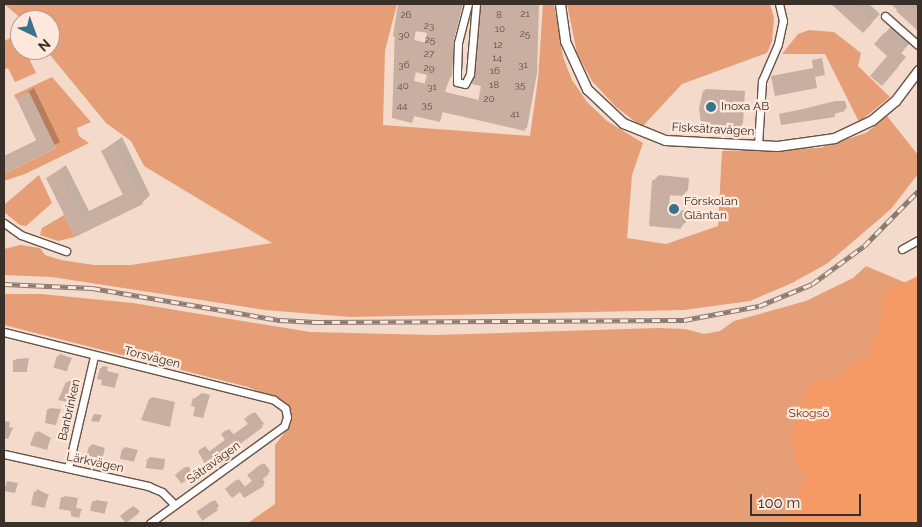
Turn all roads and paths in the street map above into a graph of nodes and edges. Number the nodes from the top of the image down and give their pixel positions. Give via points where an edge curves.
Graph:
1 (468, 4) edge
2 (476, 4) edge
3 (560, 4) edge
4 (779, 4) edge
5 (885, 16) dead end
6 (918, 45) edge
7 (918, 70) edge
8 (758, 145) junction
9 (4, 223) edge
10 (918, 240) edge
11 (902, 250) dead end
12 (66, 251) dead end
13 (4, 332) edge
14 (94, 356) junction
15 (287, 417) joint
16 (4, 454) edge
17 (68, 468) junction
18 (175, 506) junction
19 (150, 523) edge

1 - 2 street via 458,43 457,69 457,82 466,84 470,74
3 - 8 street, Fisksätravägen via 565,41 580,78 602,107 623,123 665,140
4 - 8 street via 783,21 778,44 762,81
5 - 6 street
7 - 8 street, Fisksätravägen via 890,105 856,130 819,142
9 - 12 street via 21,235
10 - 11 street
13 - 14 street, Torsvägen
14 - 15 street, Torsvägen via 274,400 285,408
14 - 17 street, Banbrinken
15 - 18 street, Sätravägen via 284,426
16 - 17 street, Lärkvägen
17 - 18 street, Lärkvägen via 148,486 162,492
18 - 19 street, Sätravägen

